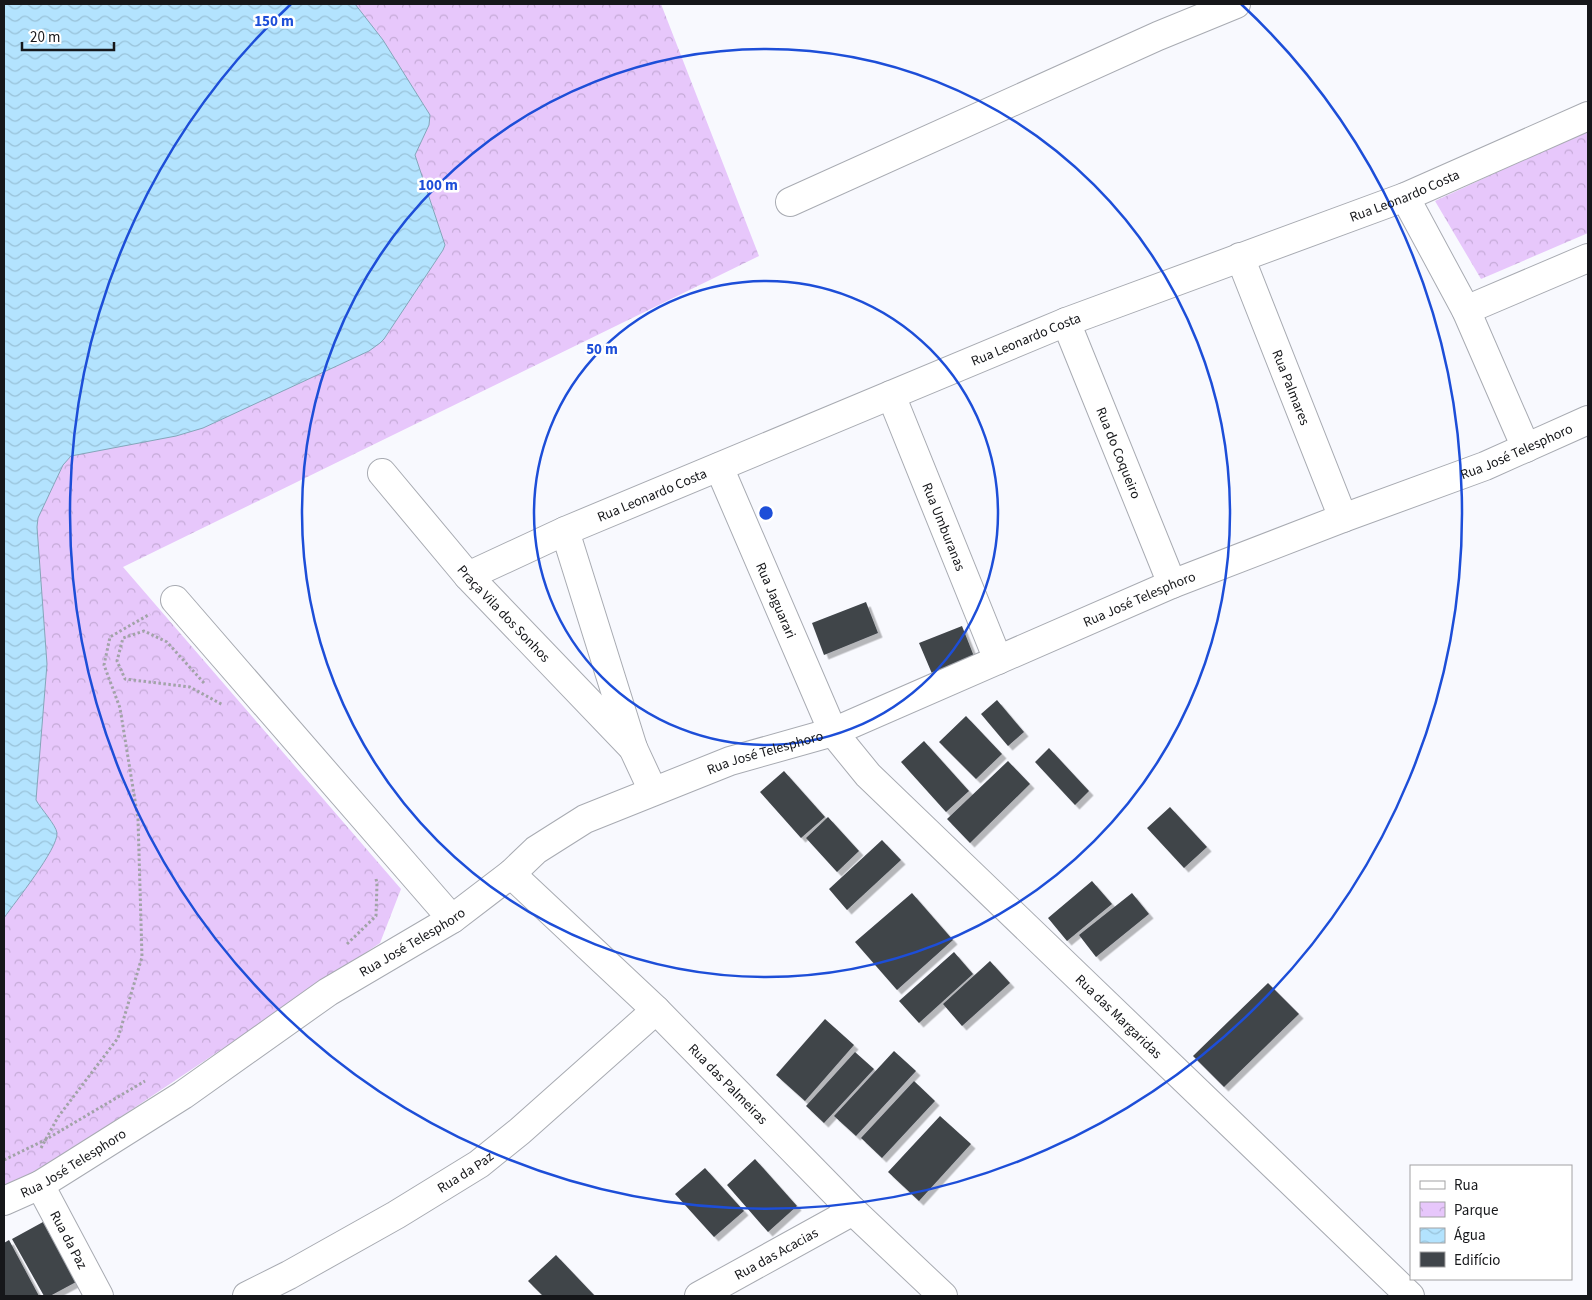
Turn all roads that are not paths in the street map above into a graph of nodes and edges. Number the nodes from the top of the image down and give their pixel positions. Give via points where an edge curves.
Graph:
1 (1236, 4) edge
2 (1588, 116) edge
3 (1405, 197) junction
4 (790, 202) dead end
5 (1240, 257) junction
6 (1588, 258) edge
7 (1466, 310) junction
8 (1066, 322) junction
9 (891, 395) junction
10 (1588, 420) edge
11 (1526, 448) junction
12 (719, 467) junction
13 (382, 474) dead end
14 (1344, 518) junction
15 (565, 531) junction
16 (468, 576) junction
17 (1172, 584) junction
18 (175, 600) road end
19 (998, 660) junction
20 (833, 732) junction
21 (633, 748) junction
22 (653, 791) junction
23 (511, 874) junction
24 (452, 919) junction
25 (656, 1010) junction
26 (40, 1185) junction
27 (4, 1202) edge
28 (853, 1211) junction
29 (99, 1296) edge
30 (247, 1296) edge
31 (699, 1296) edge
32 (943, 1296) edge
33 (1410, 1296) edge

1 - 4 street
2 - 3 street, Rua Leonardo Costa
3 - 5 street, Rua Leonardo Costa
3 - 7 street
5 - 8 street, Rua Leonardo Costa
5 - 14 street, Rua Palmares
6 - 7 street
7 - 11 street
8 - 9 street, Rua Leonardo Costa
8 - 17 street, Rua do Coqueiro
9 - 12 street, Rua Leonardo Costa
9 - 19 street, Rua Umburanas
10 - 11 street, Rua José Telesphoro
11 - 14 street, Rua José Telesphoro
12 - 15 street, Rua Leonardo Costa
12 - 20 street, Rua Jaguarari
13 - 16 street, Praça Vila dos Sonhos
14 - 17 street, Rua José Telesphoro
15 - 16 street, Rua Leonardo Costa
15 - 21 street, Praça Vila dos Sonhos
16 - 21 street, Praça Vila dos Sonhos
17 - 19 street, Rua José Telesphoro
18 - 24 street
19 - 20 street, Rua José Telesphoro
20 - 22 street, Rua José Telesphoro via 730,761
20 - 33 street, Rua das Margaridas via 868,776
21 - 22 street, Praça Vila dos Sonhos
22 - 23 street, Rua José Telesphoro via 585,819 536,850
23 - 24 street, Rua José Telesphoro
23 - 25 street, Rua das Palmeiras
24 - 26 street, Rua José Telesphoro via 328,992 183,1095
25 - 28 street, Rua das Palmeiras
25 - 30 street, Rua da Paz via 520,1131 478,1164 396,1215
26 - 27 street, Rua José Telesphoro
26 - 29 street, Rua da Paz
28 - 31 street, Rua das Acacias
28 - 32 street, Rua das Palmeiras

